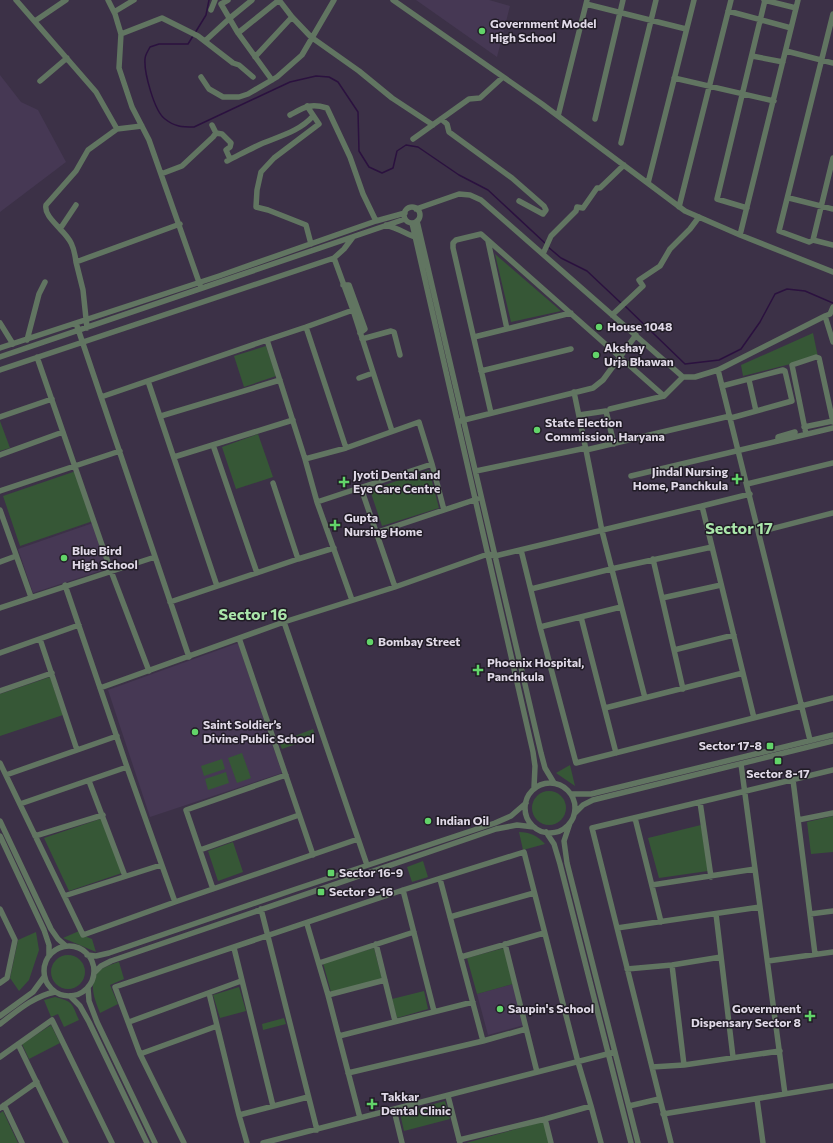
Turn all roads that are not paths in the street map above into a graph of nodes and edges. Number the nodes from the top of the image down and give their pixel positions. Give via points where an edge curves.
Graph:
1 (16, 0) edge
2 (66, 0) edge
3 (108, 0) edge
4 (134, 0) edge
5 (216, 0) edge
6 (228, 0) edge
7 (252, 0) edge
8 (279, 0) edge
9 (334, 0) edge
10 (623, 0) edge
11 (656, 0) edge
12 (694, 0) edge
13 (731, 0) edge
14 (764, 0) edge
15 (798, 0) edge
16 (396, 1) edge
17 (587, 2) edge
18 (221, 4) junction
19 (796, 8) junction
20 (211, 10) dead end
21 (728, 11) junction
22 (114, 12) junction
23 (620, 12) junction
24 (833, 14) edge
25 (292, 17) junction
26 (230, 18) junction
27 (760, 19) junction
28 (651, 20) junction
29 (35, 21) junction
30 (791, 28) junction
31 (686, 29) junction
32 (238, 33) junction
33 (121, 34) junction
34 (311, 37) junction
35 (205, 41) junction
36 (786, 51) junction
37 (752, 56) junction
38 (255, 57) junction
39 (67, 58) junction
40 (822, 60) junction
41 (783, 62) junction
42 (833, 63) edge
43 (201, 77) dead end
44 (253, 77) dead end
45 (503, 77) junction
46 (674, 78) junction
47 (272, 80) junction
48 (40, 81) dead end
49 (709, 86) junction
50 (743, 94) junction
51 (774, 101) junction
52 (307, 106) junction
53 (290, 114) dead end
54 (313, 116) junction
55 (558, 116) junction
56 (441, 119) junction
57 (595, 119) dead end
58 (433, 124) junction
59 (212, 125) dead end
60 (142, 126) junction
61 (117, 129) junction
62 (216, 133) junction
63 (413, 139) dead end
64 (621, 143) dead end
65 (833, 158) edge
66 (624, 166) junction
67 (162, 174) junction
68 (648, 183) junction
69 (787, 199) junction
70 (519, 201) dead end
71 (76, 205) dead end
72 (822, 205) junction
73 (679, 207) junction
74 (747, 208) junction
75 (416, 209) junction
76 (833, 209) edge
77 (405, 216) junction
78 (699, 217) junction
79 (376, 221) junction
80 (415, 222) junction
81 (180, 224) junction
82 (386, 225) junction
83 (60, 229) junction
84 (740, 236) junction
85 (353, 237) junction
86 (415, 237) junction
87 (813, 240) junction
88 (488, 241) junction
89 (311, 244) junction
90 (833, 245) edge
91 (543, 254) junction
92 (334, 258) junction
93 (76, 262) junction
94 (833, 272) edge
95 (45, 282) dead end
96 (200, 282) junction
97 (343, 285) junction
98 (201, 289) junction
99 (832, 308) edge
100 (353, 310) junction
101 (571, 313) junction
102 (612, 315) junction
103 (825, 316) junction
104 (85, 320) junction
105 (0, 323) edge
106 (76, 323) junction
107 (306, 327) junction
108 (87, 328) junction
109 (507, 329) junction
110 (79, 331) junction
111 (636, 335) junction
112 (361, 336) junction
113 (474, 337) junction
114 (27, 340) junction
115 (267, 340) junction
116 (83, 341) junction
117 (833, 342) edge
118 (13, 344) junction
119 (0, 348) edge
120 (571, 349) dead end
121 (400, 355) dead end
122 (620, 356) junction
123 (0, 357) edge
124 (37, 357) junction
125 (0, 370) edge
126 (718, 370) junction
127 (481, 371) junction
128 (373, 373) junction
129 (683, 377) junction
130 (359, 378) dead end
131 (280, 380) junction
132 (749, 380) junction
133 (148, 381) junction
134 (722, 386) junction
135 (574, 392) junction
136 (664, 396) junction
137 (102, 397) junction
138 (52, 400) junction
139 (610, 409) dead end
140 (756, 411) junction
141 (491, 413) junction
142 (579, 415) junction
143 (161, 416) junction
144 (0, 417) edge
145 (731, 417) junction
146 (293, 420) junction
147 (461, 420) junction
148 (833, 421) edge
149 (804, 427) junction
150 (833, 428) edge
151 (392, 431) junction
152 (63, 432) junction
153 (795, 432) dead end
154 (806, 434) junction
155 (778, 441) junction
156 (614, 444) junction
157 (213, 445) junction
158 (346, 448) junction
159 (586, 449) junction
160 (739, 451) junction
161 (120, 452) junction
162 (0, 455) edge
163 (174, 457) junction
164 (305, 459) junction
165 (833, 463) edge
166 (432, 464) junction
167 (75, 467) junction
168 (476, 471) junction
169 (631, 476) dead end
170 (273, 483) dead end
171 (747, 484) junction
172 (361, 488) junction
173 (0, 492) edge
174 (750, 494) junction
175 (479, 498) junction
176 (318, 502) junction
177 (702, 506) junction
178 (0, 510) edge
179 (444, 510) junction
180 (833, 513) edge
181 (602, 531) junction
182 (759, 532) junction
183 (376, 533) junction
184 (712, 547) junction
185 (334, 548) junction
186 (521, 550) junction
187 (488, 554) junction
188 (16, 556) junction
189 (155, 556) junction
190 (495, 556) junction
191 (298, 558) junction
192 (653, 559) junction
193 (0, 562) edge
194 (611, 569) junction
195 (112, 571) junction
196 (257, 573) junction
197 (65, 585) junction
198 (721, 585) junction
199 (217, 586) junction
200 (395, 587) junction
201 (531, 589) junction
202 (31, 597) junction
203 (662, 598) junction
204 (352, 600) junction
205 (170, 602) junction
206 (621, 607) junction
207 (0, 608) edge
208 (581, 617) junction
209 (284, 622) junction
210 (79, 625) junction
211 (540, 628) junction
212 (734, 635) junction
213 (239, 638) junction
214 (40, 639) junction
215 (674, 650) junction
216 (0, 653) edge
217 (189, 657) junction
218 (149, 671) junction
219 (52, 674) junction
220 (743, 674) junction
221 (100, 688) junction
222 (683, 689) junction
223 (0, 691) edge
224 (645, 698) junction
225 (833, 698) edge
226 (802, 706) junction
227 (605, 708) junction
228 (754, 718) junction
229 (833, 735) edge
230 (117, 736) junction
231 (810, 740) junction
232 (833, 741) edge
233 (77, 750) junction
234 (616, 753) junction
235 (0, 763) edge
236 (741, 764) junction
237 (127, 767) junction
238 (833, 770) edge
239 (6, 775) junction
240 (286, 775) junction
241 (793, 780) junction
242 (89, 781) junction
243 (554, 783) junction
244 (534, 788) junction
245 (745, 792) junction
246 (571, 794) junction
247 (700, 802) junction
248 (526, 803) junction
249 (20, 804) junction
250 (574, 813) junction
251 (833, 813) edge
252 (102, 815) junction
253 (299, 815) junction
254 (635, 818) junction
255 (798, 820) junction
256 (0, 821) edge
257 (570, 823) junction
258 (534, 827) junction
259 (546, 832) junction
260 (0, 836) edge
261 (35, 836) junction
262 (358, 839) junction
263 (200, 850) junction
264 (313, 855) junction
265 (161, 864) junction
266 (367, 865) junction
267 (756, 869) junction
268 (125, 876) junction
269 (711, 876) junction
270 (440, 879) junction
271 (652, 885) junction
272 (214, 889) junction
273 (403, 890) junction
274 (534, 893) junction
275 (64, 896) junction
276 (175, 902) junction
277 (760, 907) junction
278 (0, 909) edge
279 (261, 909) junction
280 (833, 911) edge
281 (716, 914) junction
282 (810, 914) junction
283 (450, 916) junction
284 (661, 922) junction
285 (307, 924) junction
286 (617, 928) junction
287 (414, 932) junction
288 (544, 933) junction
289 (268, 936) junction
290 (376, 944) junction
291 (505, 944) junction
292 (66, 946) junction
293 (234, 948) junction
294 (833, 952) edge
295 (815, 954) junction
296 (87, 955) junction
297 (49, 956) junction
298 (461, 957) junction
299 (721, 957) junction
300 (768, 961) junction
301 (319, 963) junction
302 (672, 965) junction
303 (627, 969) junction
304 (94, 973) junction
305 (44, 977) junction
306 (385, 980) junction
307 (242, 981) junction
308 (0, 983) edge
309 (88, 988) junction
310 (55, 992) junction
311 (208, 993) junction
312 (328, 995) junction
313 (70, 996) junction
314 (473, 1002) junction
315 (434, 1011) junction
316 (0, 1016) edge
317 (396, 1021) junction
318 (129, 1022) junction
319 (0, 1024) edge
320 (217, 1026) junction
321 (526, 1029) junction
322 (339, 1036) junction
323 (483, 1041) junction
324 (18, 1044) junction
325 (780, 1051) junction
326 (612, 1053) junction
327 (140, 1054) junction
328 (0, 1057) edge
329 (734, 1057) junction
330 (578, 1062) junction
331 (684, 1065) junction
332 (652, 1067) junction
333 (537, 1072) junction
334 (348, 1073) junction
335 (37, 1082) junction
336 (833, 1086) edge
337 (785, 1094) junction
338 (448, 1096) junction
339 (308, 1097) junction
340 (660, 1099) junction
341 (757, 1099) junction
342 (273, 1106) junction
343 (591, 1106) junction
344 (629, 1106) junction
345 (2, 1107) edge
346 (394, 1110) junction
347 (663, 1114) junction
348 (239, 1115) junction
349 (360, 1118) junction
350 (545, 1119) junction
351 (317, 1130) junction
352 (460, 1141) edge
353 (22, 1143) edge
354 (66, 1143) edge
355 (112, 1143) edge
356 (147, 1143) edge
357 (155, 1143) edge
358 (184, 1143) edge
359 (247, 1143) edge
360 (263, 1143) edge
361 (402, 1143) edge
362 (551, 1143) edge
363 (600, 1143) edge
364 (631, 1143) edge
365 (638, 1143) edge
366 (671, 1143) edge
367 (761, 1143) edge

1 - 29 street
2 - 29 street
3 - 22 street
4 - 22 street
5 - 18 street
5 - 20 street
6 - 18 street
7 - 26 street
8 - 25 street
8 - 32 street
9 - 34 street
10 - 23 street
11 - 28 street
12 - 31 street
13 - 21 street
14 - 19 street
14 - 27 street
15 - 19 street
16 - 45 street
17 - 23 street
17 - 55 street
18 - 26 street
19 - 30 street
21 - 27 street
21 - 49 street
22 - 33 street
23 - 28 street
23 - 57 street
24 - 40 street
25 - 34 street
25 - 38 street
26 - 32 street
26 - 35 street
27 - 30 street
27 - 37 street
28 - 31 street
28 - 64 street
29 - 39 street
30 - 36 street
31 - 46 street
32 - 38 street
33 - 35 street via 162,18
33 - 60 street via 119,68 132,107
34 - 47 street via 302,54
34 - 58 street via 392,98
35 - 44 street
36 - 40 street
36 - 41 street
37 - 41 street
37 - 50 street
38 - 47 street
39 - 48 street
39 - 61 street via 96,92
40 - 42 street
40 - 69 street
41 - 51 street
43 - 47 street via 209,89 228,98 248,94
45 - 55 street
45 - 56 street via 480,98 469,99
46 - 49 street
46 - 68 street
49 - 50 street
49 - 73 street
50 - 51 street
50 - 74 street via 717,199
51 - 74 street
52 - 53 street
52 - 54 street
52 - 79 street via 327,108
54 - 62 street via 290,132 229,160 226,150 230,144 222,134
54 - 89 street via 318,124 274,158 261,172 256,207 306,225
55 - 66 street
56 - 58 street
56 - 70 street via 447,124 449,132 512,178 546,210 543,214
58 - 63 street
59 - 62 street
60 - 61 street
60 - 67 street
61 - 83 street via 88,150 76,171 48,202 46,212
62 - 67 street via 182,166
65 - 72 street
66 - 68 street
66 - 91 street via 597,188 582,208 576,207 576,211 552,236
67 - 81 street
68 - 73 street
69 - 72 street
69 - 87 street via 779,231 809,242
71 - 83 street
72 - 76 street
72 - 87 street
73 - 78 street
74 - 84 street
75 - 77 street via 409,208
75 - 80 street via 419,214
75 - 91 street via 459,194 470,195 481,200
77 - 79 street
77 - 80 street
77 - 82 street
78 - 84 street
78 - 102 street via 670,249 660,266 639,280 643,286
79 - 89 street
80 - 86 street
80 - 147 street
81 - 93 street
81 - 96 street
82 - 85 street
82 - 86 street
83 - 93 street via 75,249
84 - 94 street
85 - 92 street
85 - 98 street
86 - 147 street
87 - 90 street
88 - 101 street
88 - 109 street
88 - 113 street via 481,234 453,243
89 - 96 street
91 - 102 street
92 - 97 street
92 - 116 street
93 - 104 street via 83,290
95 - 114 street via 39,294
96 - 98 street
96 - 104 street
97 - 100 street
97 - 112 street via 349,285 365,330
98 - 108 street
99 - 103 street via 830,314
100 - 107 street
100 - 112 street
101 - 109 street
101 - 122 street
102 - 111 street
103 - 117 street
103 - 126 street
104 - 106 street
104 - 108 street
105 - 118 street
106 - 110 street
106 - 114 street
107 - 115 street
107 - 158 street
108 - 110 street
109 - 113 street
110 - 116 street
110 - 123 street
111 - 122 street
111 - 129 street
112 - 121 street via 394,332
112 - 128 street
113 - 127 street
114 - 118 street
115 - 131 street
115 - 133 street
116 - 124 street
116 - 137 street
118 - 119 street
120 - 127 street
122 - 135 street via 603,380 593,388
122 - 136 street
124 - 125 street
124 - 138 street
126 - 129 street via 695,377
126 - 134 street
127 - 141 street
128 - 130 street
128 - 151 street
129 - 136 street
131 - 143 street
131 - 146 street
132 - 134 street
132 - 140 street
132 - 140 street via 784,370 792,400
133 - 137 street
133 - 143 street
134 - 145 street
135 - 141 street
135 - 142 street
136 - 139 street
137 - 161 street
138 - 144 street
138 - 152 street
140 - 145 street
141 - 147 street
142 - 156 street via 606,411
142 - 159 street
143 - 163 street
145 - 156 street
145 - 160 street
146 - 157 street
146 - 164 street
147 - 168 street
147 - 175 street
148 - 149 street
148 - 149 street via 820,358 816,358 792,365
149 - 154 street
150 - 154 street
151 - 158 street
151 - 166 street via 419,422
152 - 162 street
152 - 167 street
153 - 155 street via 778,437
154 - 155 street
155 - 160 street
156 - 159 street
157 - 163 street
157 - 196 street
158 - 164 street
159 - 168 street
159 - 181 street
160 - 169 street
160 - 171 street
161 - 167 street
161 - 189 street
163 - 199 street
164 - 176 street
165 - 171 street
166 - 172 street
166 - 179 street
167 - 173 street
167 - 195 street
168 - 175 street
170 - 191 street
171 - 174 street
172 - 176 street
172 - 183 street
174 - 177 street
174 - 182 street
175 - 179 street
175 - 187 street
175 - 190 street
176 - 185 street
177 - 181 street
177 - 184 street
178 - 188 street
179 - 183 street
180 - 182 street
181 - 186 street
181 - 194 street
182 - 226 street
183 - 200 street
184 - 192 street
184 - 198 street
185 - 191 street
185 - 204 street
186 - 190 street
186 - 201 street
187 - 190 street
187 - 200 street
187 - 244 street via 536,766
188 - 193 street
188 - 202 street
189 - 195 street
189 - 205 street
190 - 243 street via 541,753 545,768
191 - 196 street
192 - 194 street
192 - 203 street
194 - 201 street
194 - 206 street
195 - 197 street
195 - 218 street
196 - 199 street
197 - 202 street
197 - 210 street
198 - 203 street
198 - 212 street
199 - 205 street
200 - 204 street
201 - 211 street
202 - 207 street
203 - 215 street
204 - 209 street
205 - 217 street
206 - 208 street
206 - 224 street
208 - 211 street
208 - 227 street
209 - 213 street
209 - 262 street
210 - 214 street
210 - 221 street
211 - 234 street via 576,763
212 - 215 street
212 - 220 street
213 - 217 street
213 - 240 street
214 - 216 street
214 - 219 street
215 - 222 street
217 - 218 street
218 - 221 street
219 - 223 street
219 - 233 street
220 - 222 street
220 - 228 street
221 - 230 street
222 - 224 street
224 - 227 street
225 - 226 street
226 - 228 street
226 - 231 street
227 - 234 street
228 - 234 street
229 - 231 street
230 - 233 street
230 - 237 street
231 - 246 street via 591,794
232 - 236 street
233 - 239 street
235 - 239 street
236 - 245 street
236 - 250 street via 593,800
237 - 242 street
237 - 265 street
238 - 241 street
239 - 249 street
240 - 253 street
240 - 263 street via 186,810
241 - 245 street
241 - 255 street
242 - 249 street
242 - 252 street
243 - 244 street via 544,783
243 - 246 street via 565,787
244 - 248 street
245 - 247 street
245 - 267 street
246 - 250 street via 575,804
247 - 254 street
247 - 269 street
248 - 258 street via 526,813
248 - 266 street via 511,816 495,823
249 - 261 street
250 - 257 street
251 - 255 street
252 - 261 street
252 - 268 street
253 - 263 street
253 - 264 street
254 - 271 street
254 - 286 street via 592,828
255 - 282 street
256 - 292 street via 52,929
257 - 259 street via 558,831
257 - 326 street via 564,841 566,863
258 - 259 street
258 - 279 street via 517,825 496,829
259 - 326 street via 554,844 560,864
260 - 297 street via 44,930 49,945
261 - 275 street
262 - 264 street
262 - 266 street
263 - 272 street
264 - 272 street
265 - 268 street
265 - 276 street
266 - 296 street via 109,954
267 - 269 street
267 - 277 street
268 - 275 street
269 - 271 street
270 - 273 street
270 - 274 street via 524,852
270 - 283 street
271 - 284 street
272 - 276 street
273 - 285 street
273 - 287 street
274 - 283 street
274 - 288 street
275 - 276 street via 83,935
277 - 281 street
277 - 300 street
278 - 308 street via 15,940 7,978
279 - 289 street
279 - 304 street via 111,961
280 - 282 street
281 - 284 street
281 - 299 street
282 - 295 street
283 - 298 street
284 - 286 street
285 - 289 street
285 - 301 street
286 - 303 street
287 - 290 street
287 - 315 street
288 - 291 street
288 - 330 street
289 - 293 street
289 - 339 street
290 - 301 street
290 - 306 street
291 - 298 street
291 - 321 street
292 - 296 street via 77,948
292 - 297 street
293 - 307 street
293 - 318 street via 115,987
294 - 295 street
295 - 300 street
296 - 304 street via 93,964
297 - 305 street via 44,966
298 - 314 street
299 - 302 street
299 - 329 street
300 - 325 street
301 - 312 street
302 - 303 street
302 - 331 street
303 - 332 street
304 - 309 street
305 - 310 street
305 - 316 street via 33,992
306 - 312 street
306 - 317 street
307 - 311 street
307 - 342 street
309 - 313 street
309 - 357 street via 89,1001 97,1022
310 - 313 street
310 - 319 street via 35,999
311 - 318 street
311 - 320 street
312 - 322 street
313 - 356 street via 80,1006 89,1022
314 - 315 street
314 - 323 street
315 - 317 street
317 - 322 street
318 - 327 street
320 - 327 street
320 - 348 street
321 - 323 street
321 - 333 street
322 - 334 street
323 - 334 street
324 - 328 street
324 - 335 street
324 - 355 street via 52,1020
325 - 329 street
325 - 337 street
326 - 330 street
326 - 344 street
326 - 364 street
327 - 358 street
329 - 331 street
330 - 333 street
330 - 343 street
331 - 332 street
332 - 340 street
333 - 338 street
334 - 349 street
335 - 345 street
335 - 354 street
336 - 337 street
337 - 341 street
338 - 346 street
338 - 352 street
339 - 342 street
339 - 351 street
340 - 344 street
340 - 347 street
341 - 347 street
341 - 367 street
342 - 348 street
343 - 350 street
343 - 363 street
344 - 365 street
345 - 353 street
346 - 349 street
346 - 361 street
347 - 366 street
348 - 359 street
349 - 351 street
350 - 352 street
350 - 362 street
351 - 360 street

